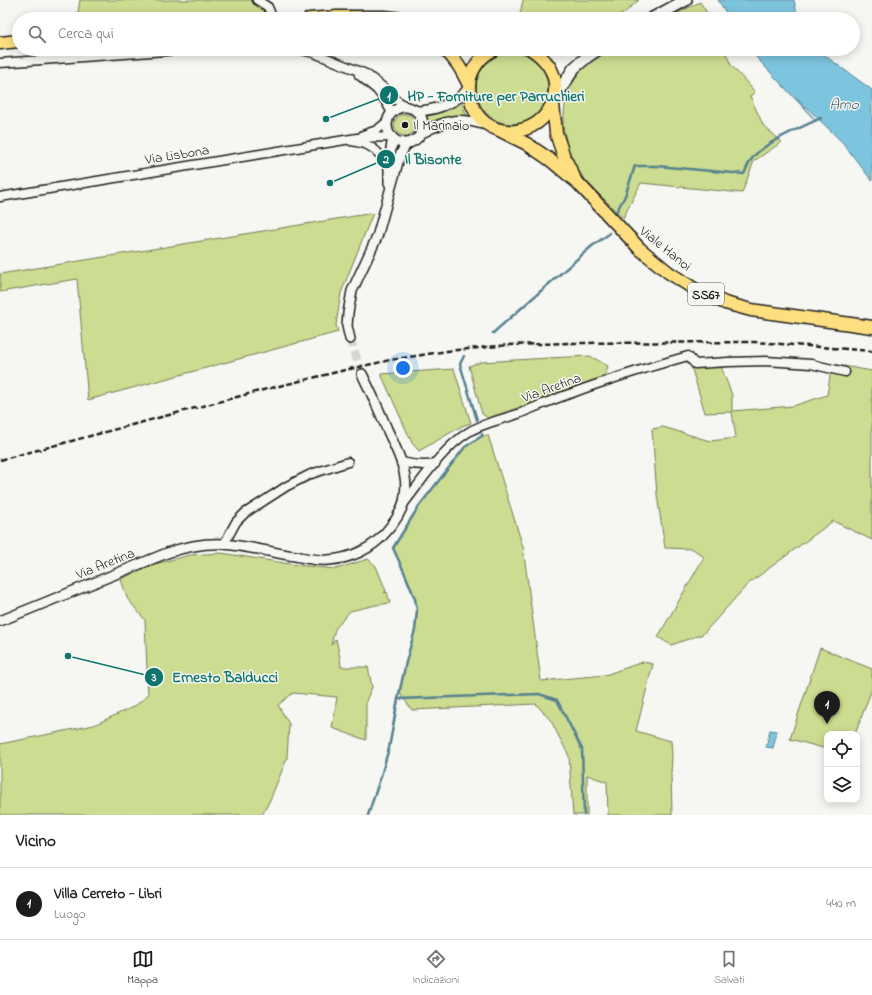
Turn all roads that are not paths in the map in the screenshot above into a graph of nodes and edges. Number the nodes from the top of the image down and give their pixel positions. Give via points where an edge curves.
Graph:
1 (256, 0) edge
2 (683, 2) edge
3 (270, 12) edge
4 (664, 12) edge
5 (12, 42) edge
6 (0, 43) edge
7 (96, 56) edge
8 (321, 56) edge
9 (452, 56) edge
10 (484, 56) edge
11 (541, 56) edge
12 (590, 56) edge
13 (0, 63) edge
14 (350, 68) junction
15 (469, 86) junction
16 (554, 101) junction
17 (407, 107) junction
18 (416, 111) junction
19 (390, 117) junction
20 (494, 128) junction
21 (422, 133) junction
22 (392, 137) junction
23 (357, 138) junction
24 (346, 140) junction
25 (411, 142) junction
26 (389, 168) junction
27 (578, 183) junction
28 (389, 192) junction
29 (0, 197) edge
30 (872, 327) edge
31 (350, 339) tunnel mouth
32 (844, 372) dead end
33 (362, 374) tunnel mouth
34 (348, 462) dead end
35 (401, 462) junction
36 (434, 464) junction
37 (424, 477) junction
38 (405, 479) junction
39 (402, 506) junction
40 (224, 544) junction
41 (0, 621) edge

1 - 3 street
2 - 4 main road
5 - 6 main road
7 - 13 street
8 - 14 street
9 - 15 main road, Viale Hanoi
10 - 15 main road via 472,72
11 - 16 main road, Viale Hanoi via 554,75
12 - 16 main road via 574,68
14 - 17 street via 366,74
14 - 19 street via 378,90 386,102
15 - 18 street via 462,95 438,108
15 - 20 main road, Viale Hanoi via 474,110 481,119
16 - 20 main road, Viale Hanoi via 537,124 525,130 512,132
16 - 27 main road, Viale Hanoi / SS67 via 556,133 564,157
17 - 18 street
17 - 19 street via 396,110
18 - 21 street via 423,121
19 - 22 street via 387,126
19 - 23 street, Via Lisbona via 377,130
20 - 21 street, Viale Hanoi via 472,121 453,120
20 - 27 main road, Viale Hanoi / SS67 via 527,144
21 - 25 street, Viale Hanoi
22 - 23 street, Via Lisbona
22 - 25 street via 398,142
22 - 26 street
23 - 24 street, Via Lisbona
24 - 26 street via 366,144
24 - 29 street, Via Lisbona
25 - 28 street via 400,155
26 - 28 street
27 - 30 main road, Viale Hanoi / SS67 via 640,249 668,272 696,290 725,303 751,310
28 - 31 street via 377,237 349,300 347,320
32 - 36 street, Via Aretina via 810,364 766,361 695,364 688,356 484,424 454,443
33 - 35 street, Via Aretina
34 - 40 street via 311,474 245,513 236,522
35 - 36 street via 422,466
35 - 38 street, Via Aretina
36 - 37 street, Via Aretina
37 - 38 street via 416,480
37 - 39 street, Via Aretina
38 - 39 street, Via Aretina
39 - 40 street, Via Aretina via 379,540 359,552 342,558 316,560
40 - 41 street, Via Aretina via 198,545 171,552

